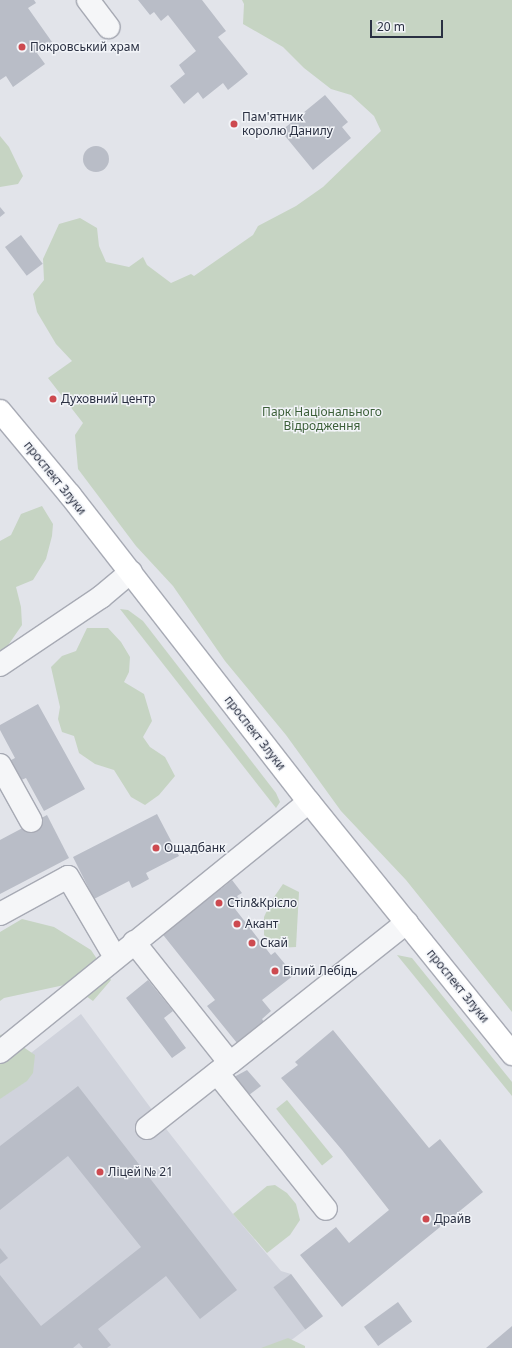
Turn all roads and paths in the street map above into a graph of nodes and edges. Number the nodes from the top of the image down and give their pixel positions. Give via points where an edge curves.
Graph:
1 (88, 0) edge
2 (108, 27) dead end
3 (0, 411) edge
4 (131, 572) junction
5 (0, 665) edge
6 (0, 765) edge
7 (309, 802) junction
8 (31, 821) dead end
9 (0, 914) edge
10 (407, 922) junction
11 (134, 942) junction
12 (115, 957) junction
13 (0, 1052) edge
14 (512, 1054) edge
15 (223, 1068) junction
16 (147, 1128) dead end
17 (326, 1209) dead end

1 - 2 lane
3 - 4 main road, проспект Злуки
4 - 5 lane via 101,597
4 - 7 main road, проспект Злуки
6 - 8 lane
7 - 10 main road, проспект Злуки
7 - 11 lane
9 - 12 lane via 68,877
10 - 14 main road, проспект Злуки
10 - 15 lane
11 - 12 lane
11 - 15 lane
12 - 13 lane
15 - 16 lane
15 - 17 lane

